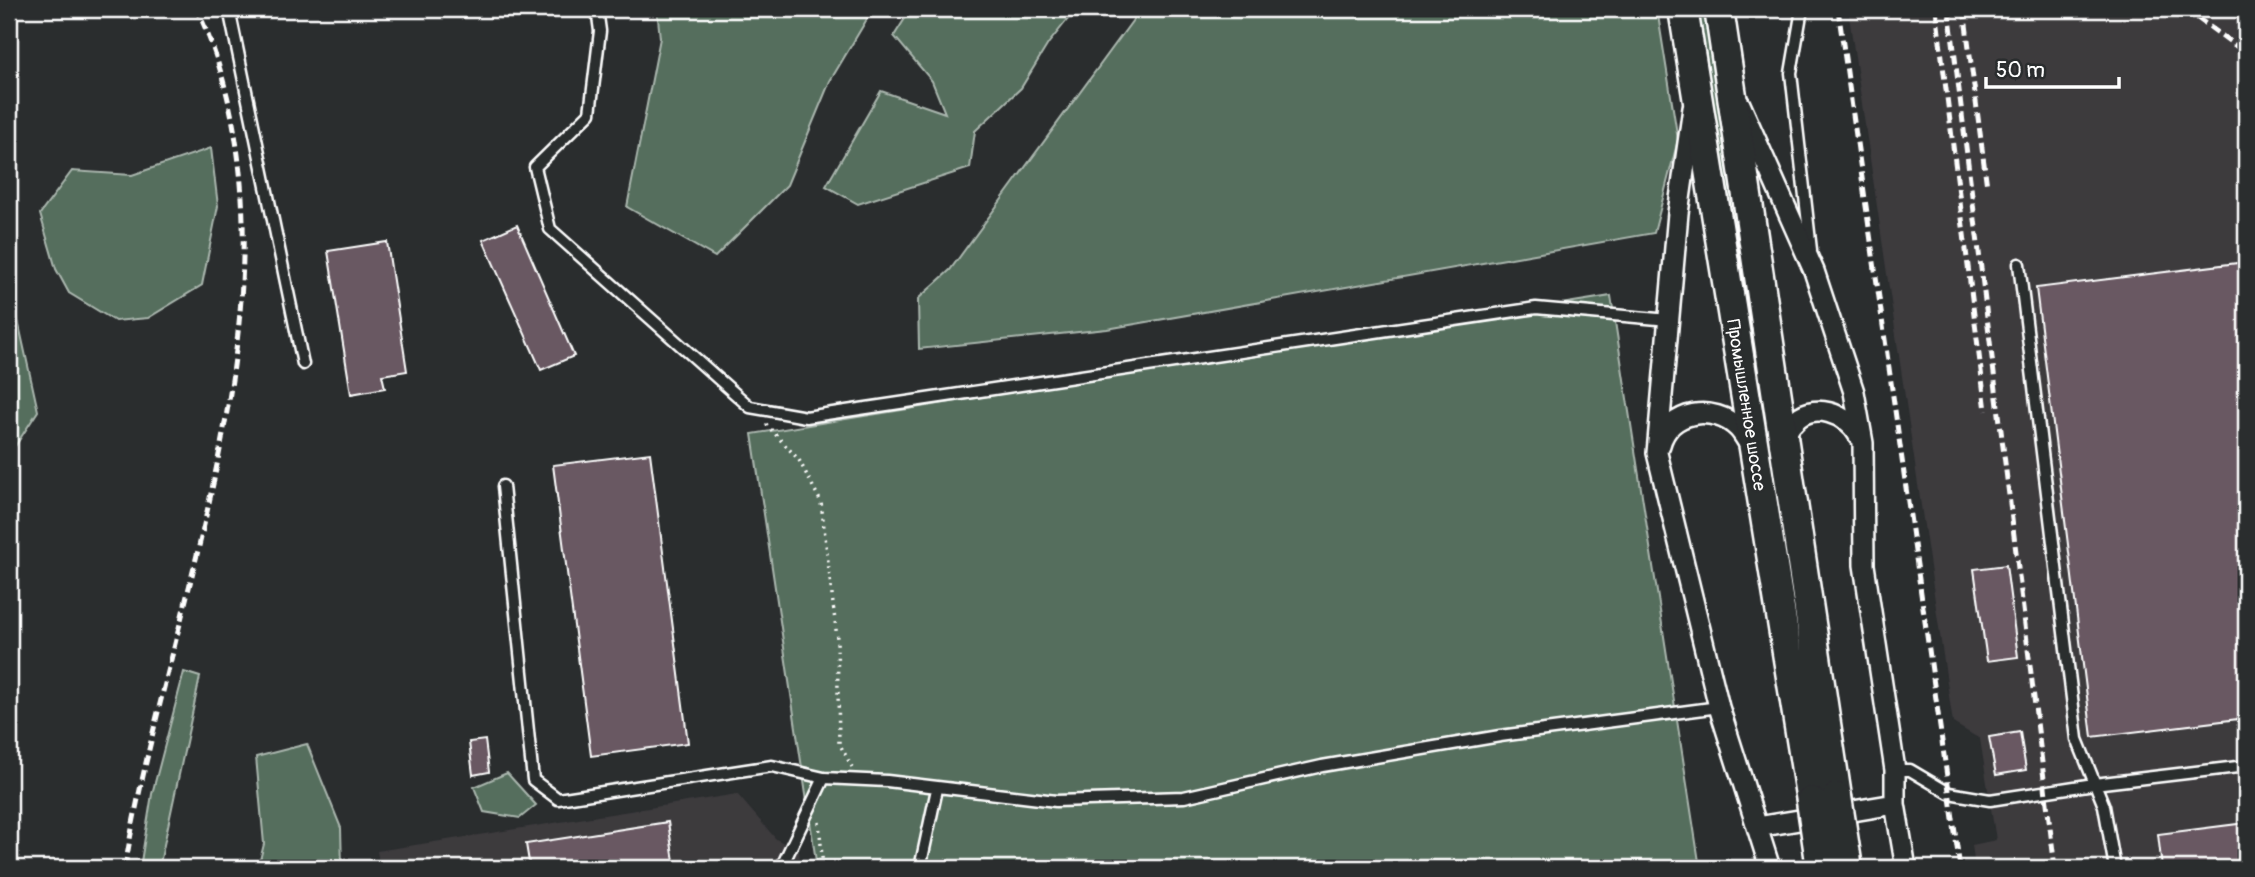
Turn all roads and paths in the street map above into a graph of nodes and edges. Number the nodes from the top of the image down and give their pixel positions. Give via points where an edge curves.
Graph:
1 (229, 9) edge
2 (597, 9) edge
3 (1683, 9) edge
4 (1719, 9) edge
5 (1802, 9) edge
6 (1730, 81) junction
7 (1695, 90) junction
8 (2019, 264) dead end
9 (1814, 271) junction
10 (1669, 320) junction
11 (303, 364) dead end
12 (750, 407) junction
13 (1863, 443) junction
14 (1783, 444) junction
15 (1753, 451) junction
16 (1657, 453) junction
17 (503, 486) dead end
18 (1719, 708) junction
19 (2246, 766) edge
20 (1895, 770) junction
21 (824, 778) junction
22 (859, 778) junction
23 (2094, 784) junction
24 (937, 789) junction
25 (816, 795) junction
26 (1824, 799) junction
27 (1895, 804) junction
28 (1758, 827) junction
29 (780, 868) edge
30 (823, 868) edge
31 (919, 868) edge
32 (1770, 868) edge
33 (1821, 868) edge
34 (1849, 868) edge
35 (1906, 868) edge
36 (2115, 868) edge

1 - 11 lane
2 - 12 lane via 600,31 590,113 535,167 550,229
3 - 7 main road, Промышленное шоссе
4 - 6 main road, Промышленное шоссе
5 - 9 lane via 1791,73
6 - 9 street
6 - 14 main road, Промышленное шоссе
7 - 10 street
7 - 15 main road, Промышленное шоссе
8 - 23 lane via 2077,739
9 - 13 street via 1854,392
10 - 12 lane via 1536,308 806,417
10 - 16 street
12 - 22 path via 799,460 821,502 837,638 839,743
13 - 14 street via 1853,423 1835,412 1813,412 1793,422
13 - 20 street via 1864,565
14 - 26 main road, Промышленное шоссе
15 - 16 street via 1739,428 1701,412 1673,424 1662,436
15 - 26 main road, Промышленное шоссе
16 - 18 street
17 - 21 lane via 533,779 558,799 772,765
18 - 24 lane via 1500,736 1322,766 1184,797 1056,801
18 - 28 street
19 - 23 lane
20 - 23 lane via 1910,770 1949,793 1990,800
20 - 27 street
21 - 22 lane
21 - 25 lane
22 - 24 lane
23 - 36 lane via 2108,824
24 - 31 lane
25 - 29 lane
25 - 30 path
26 - 33 main road, bridge
26 - 34 main road, bridge
27 - 28 street
27 - 35 street
28 - 32 street

